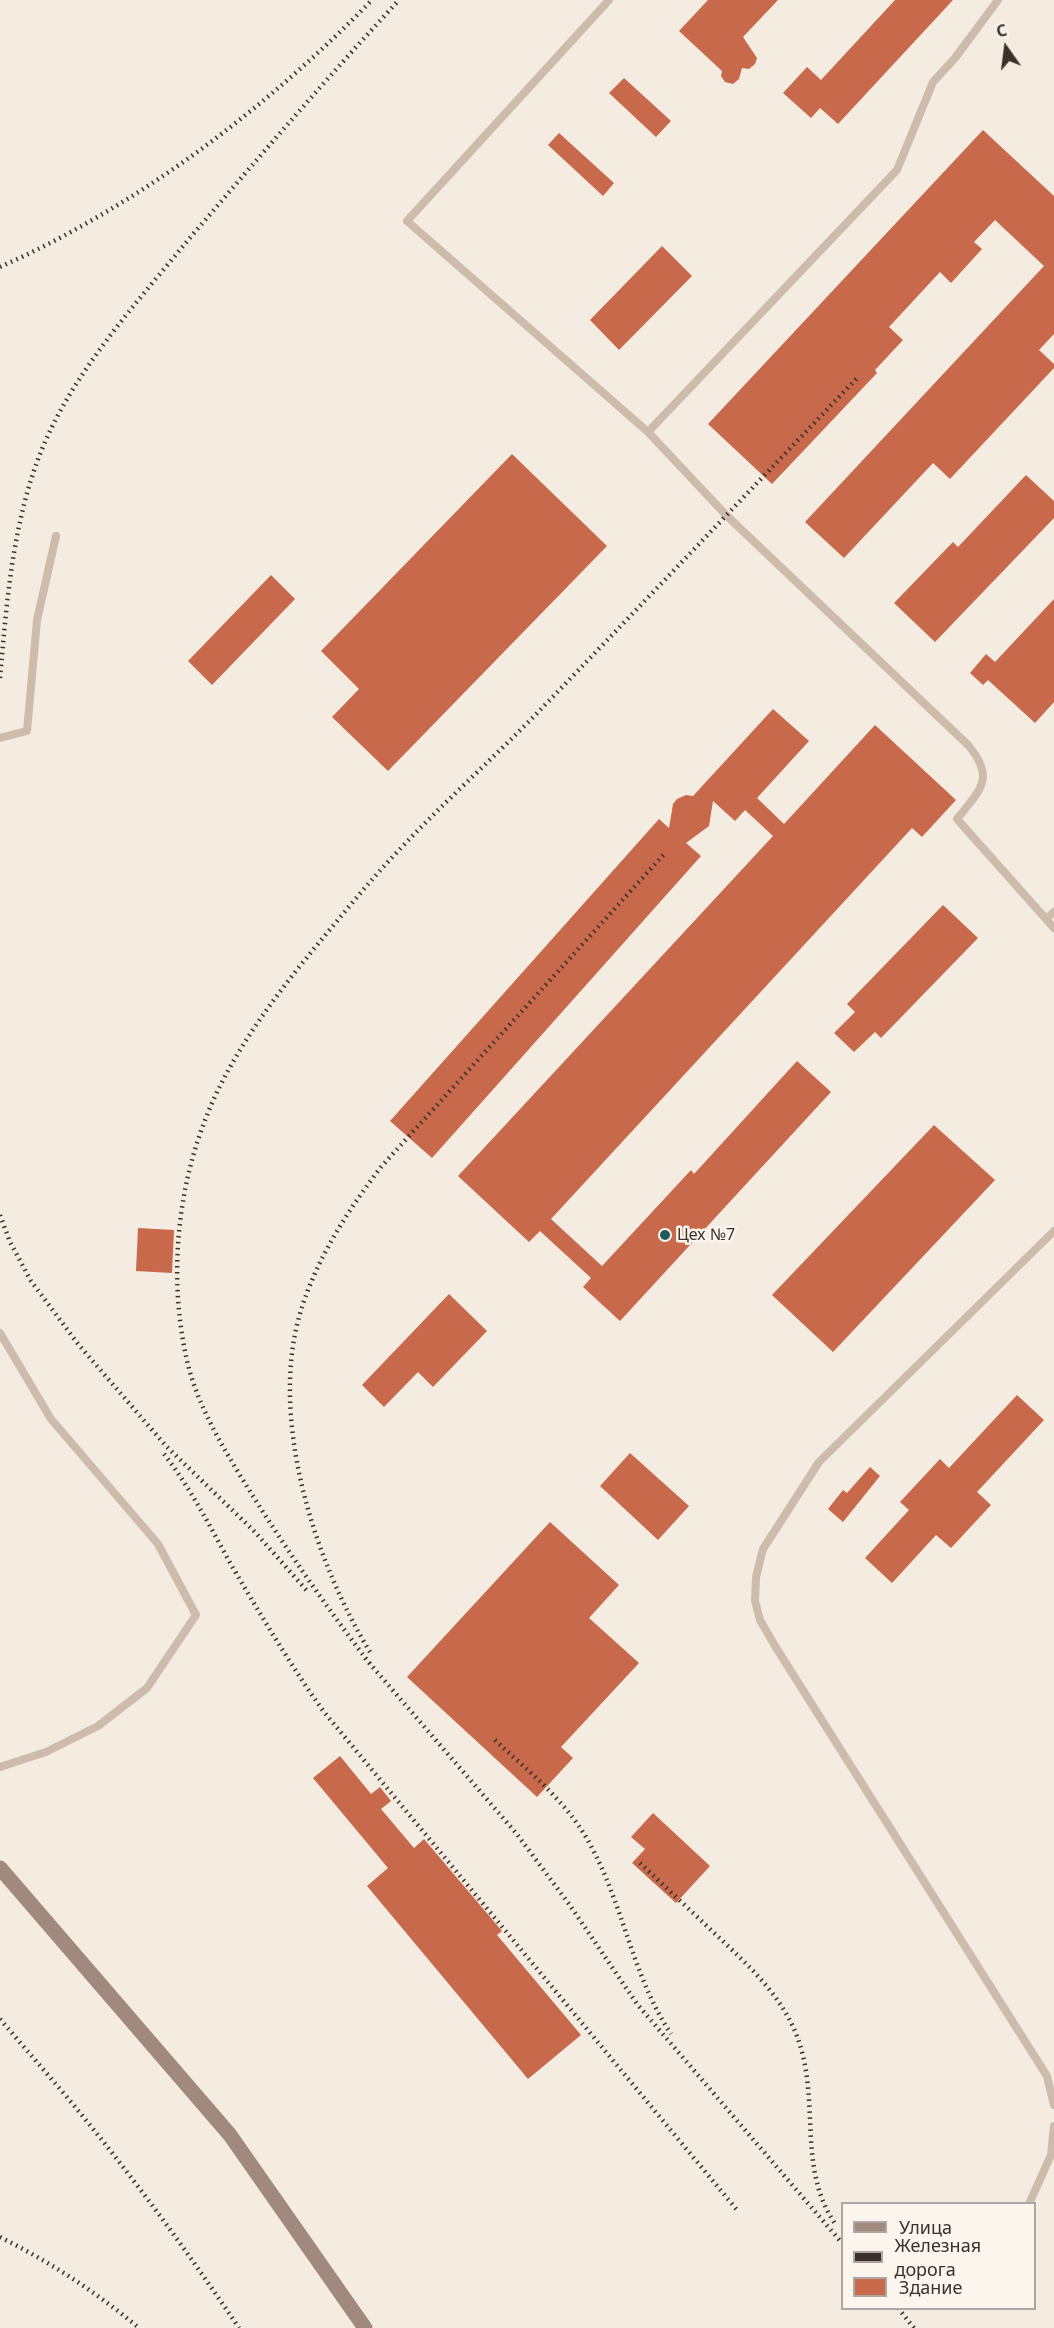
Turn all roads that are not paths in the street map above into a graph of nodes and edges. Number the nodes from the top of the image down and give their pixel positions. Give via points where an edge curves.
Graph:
1 (609, 0) edge
2 (998, 0) edge
3 (648, 432) junction
4 (56, 536) dead end
5 (0, 738) edge
6 (1054, 912) edge
7 (1046, 919) junction
8 (1054, 928) edge
9 (1054, 1231) edge
10 (0, 1333) edge
11 (0, 1767) edge
12 (0, 1868) edge
13 (1054, 2105) edge
14 (1054, 2126) edge
15 (1030, 2202) edge
16 (365, 2328) edge

1 - 3 lane via 407,221
2 - 3 lane via 933,82 897,170
3 - 7 lane via 726,515 975,754 984,774 983,783 957,819
4 - 5 lane via 37,620 27,731
6 - 7 lane
7 - 8 lane
9 - 13 lane via 819,1462 763,1549 755,1601 760,1620 775,1646 1047,2076
10 - 11 lane via 51,1419 158,1545 196,1616 147,1689 98,1726 46,1752
12 - 16 main road via 231,2135
14 - 15 lane via 1051,2155

